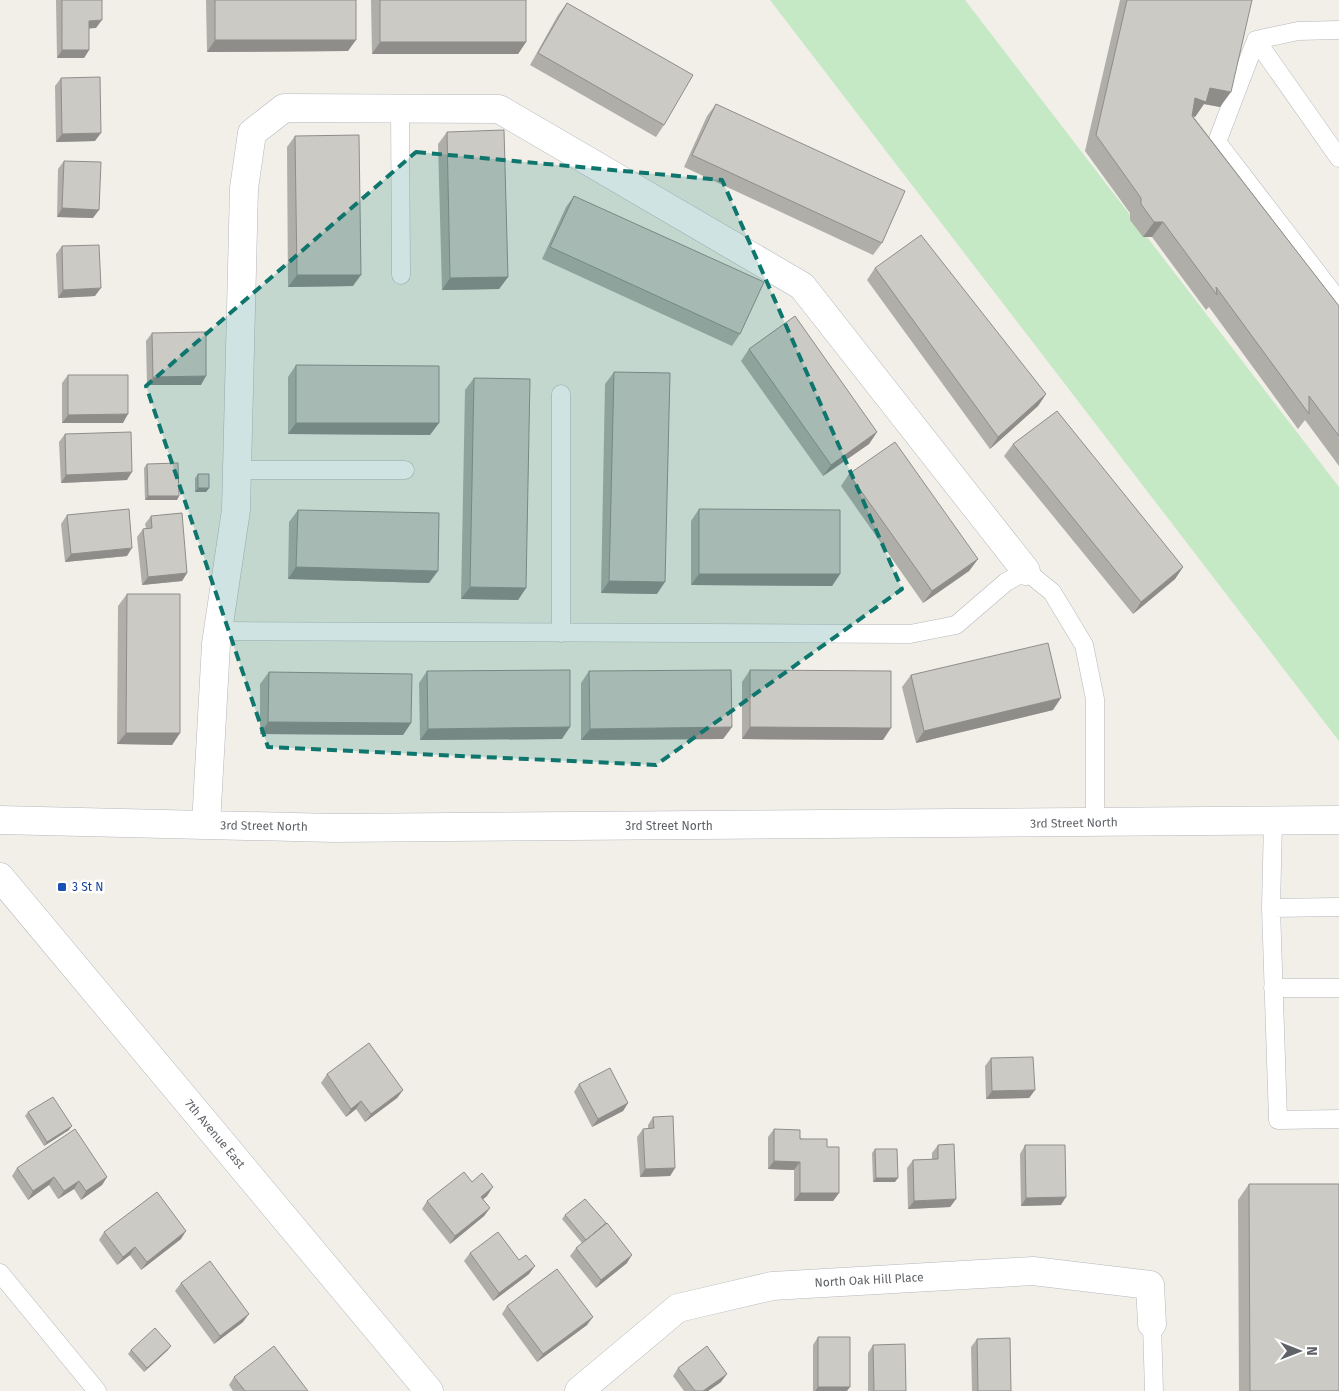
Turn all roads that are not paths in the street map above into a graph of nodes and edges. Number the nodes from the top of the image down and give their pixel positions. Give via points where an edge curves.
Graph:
1 (1339, 30) edge
2 (1256, 40) junction
3 (400, 108) junction
4 (1339, 158) edge
5 (401, 275) dead end
6 (1339, 301) edge
7 (562, 394) dead end
8 (237, 470) junction
9 (405, 470) dead end
10 (1026, 571) junction
11 (218, 632) junction
12 (562, 632) junction
13 (0, 820) edge
14 (1339, 820) edge
15 (1273, 821) junction
16 (1095, 823) junction
17 (206, 825) junction
18 (0, 877) edge
19 (1339, 907) edge
20 (1271, 908) junction
21 (1273, 988) junction
22 (1339, 988) edge
23 (1339, 1120) edge
24 (0, 1273) edge
25 (1152, 1324) joint
26 (97, 1391) edge
27 (429, 1391) edge
28 (580, 1391) edge
29 (1154, 1391) edge

1 - 2 lane via 1298,31
2 - 4 lane
2 - 6 lane via 1217,142
3 - 5 lane
3 - 8 street via 284,108 252,132 244,188
3 - 10 street via 499,109 802,286
7 - 12 lane
8 - 9 lane
8 - 11 street via 236,510
10 - 12 lane via 1006,582 956,625 910,634
10 - 16 lane via 1052,592 1084,645 1095,699
11 - 12 lane
11 - 17 street
13 - 17 street, 3rd Street North
14 - 15 street, 3rd Street North
15 - 16 street, 3rd Street North
15 - 20 lane
16 - 17 street, 3rd Street North via 334,828
18 - 27 street, 7th Avenue East
19 - 20 lane
20 - 21 lane
21 - 22 lane
21 - 23 lane via 1278,1120
24 - 26 lane
25 - 28 street, North Oak Hill Place via 1150,1285 1032,1271 772,1286 678,1308
25 - 29 lane

